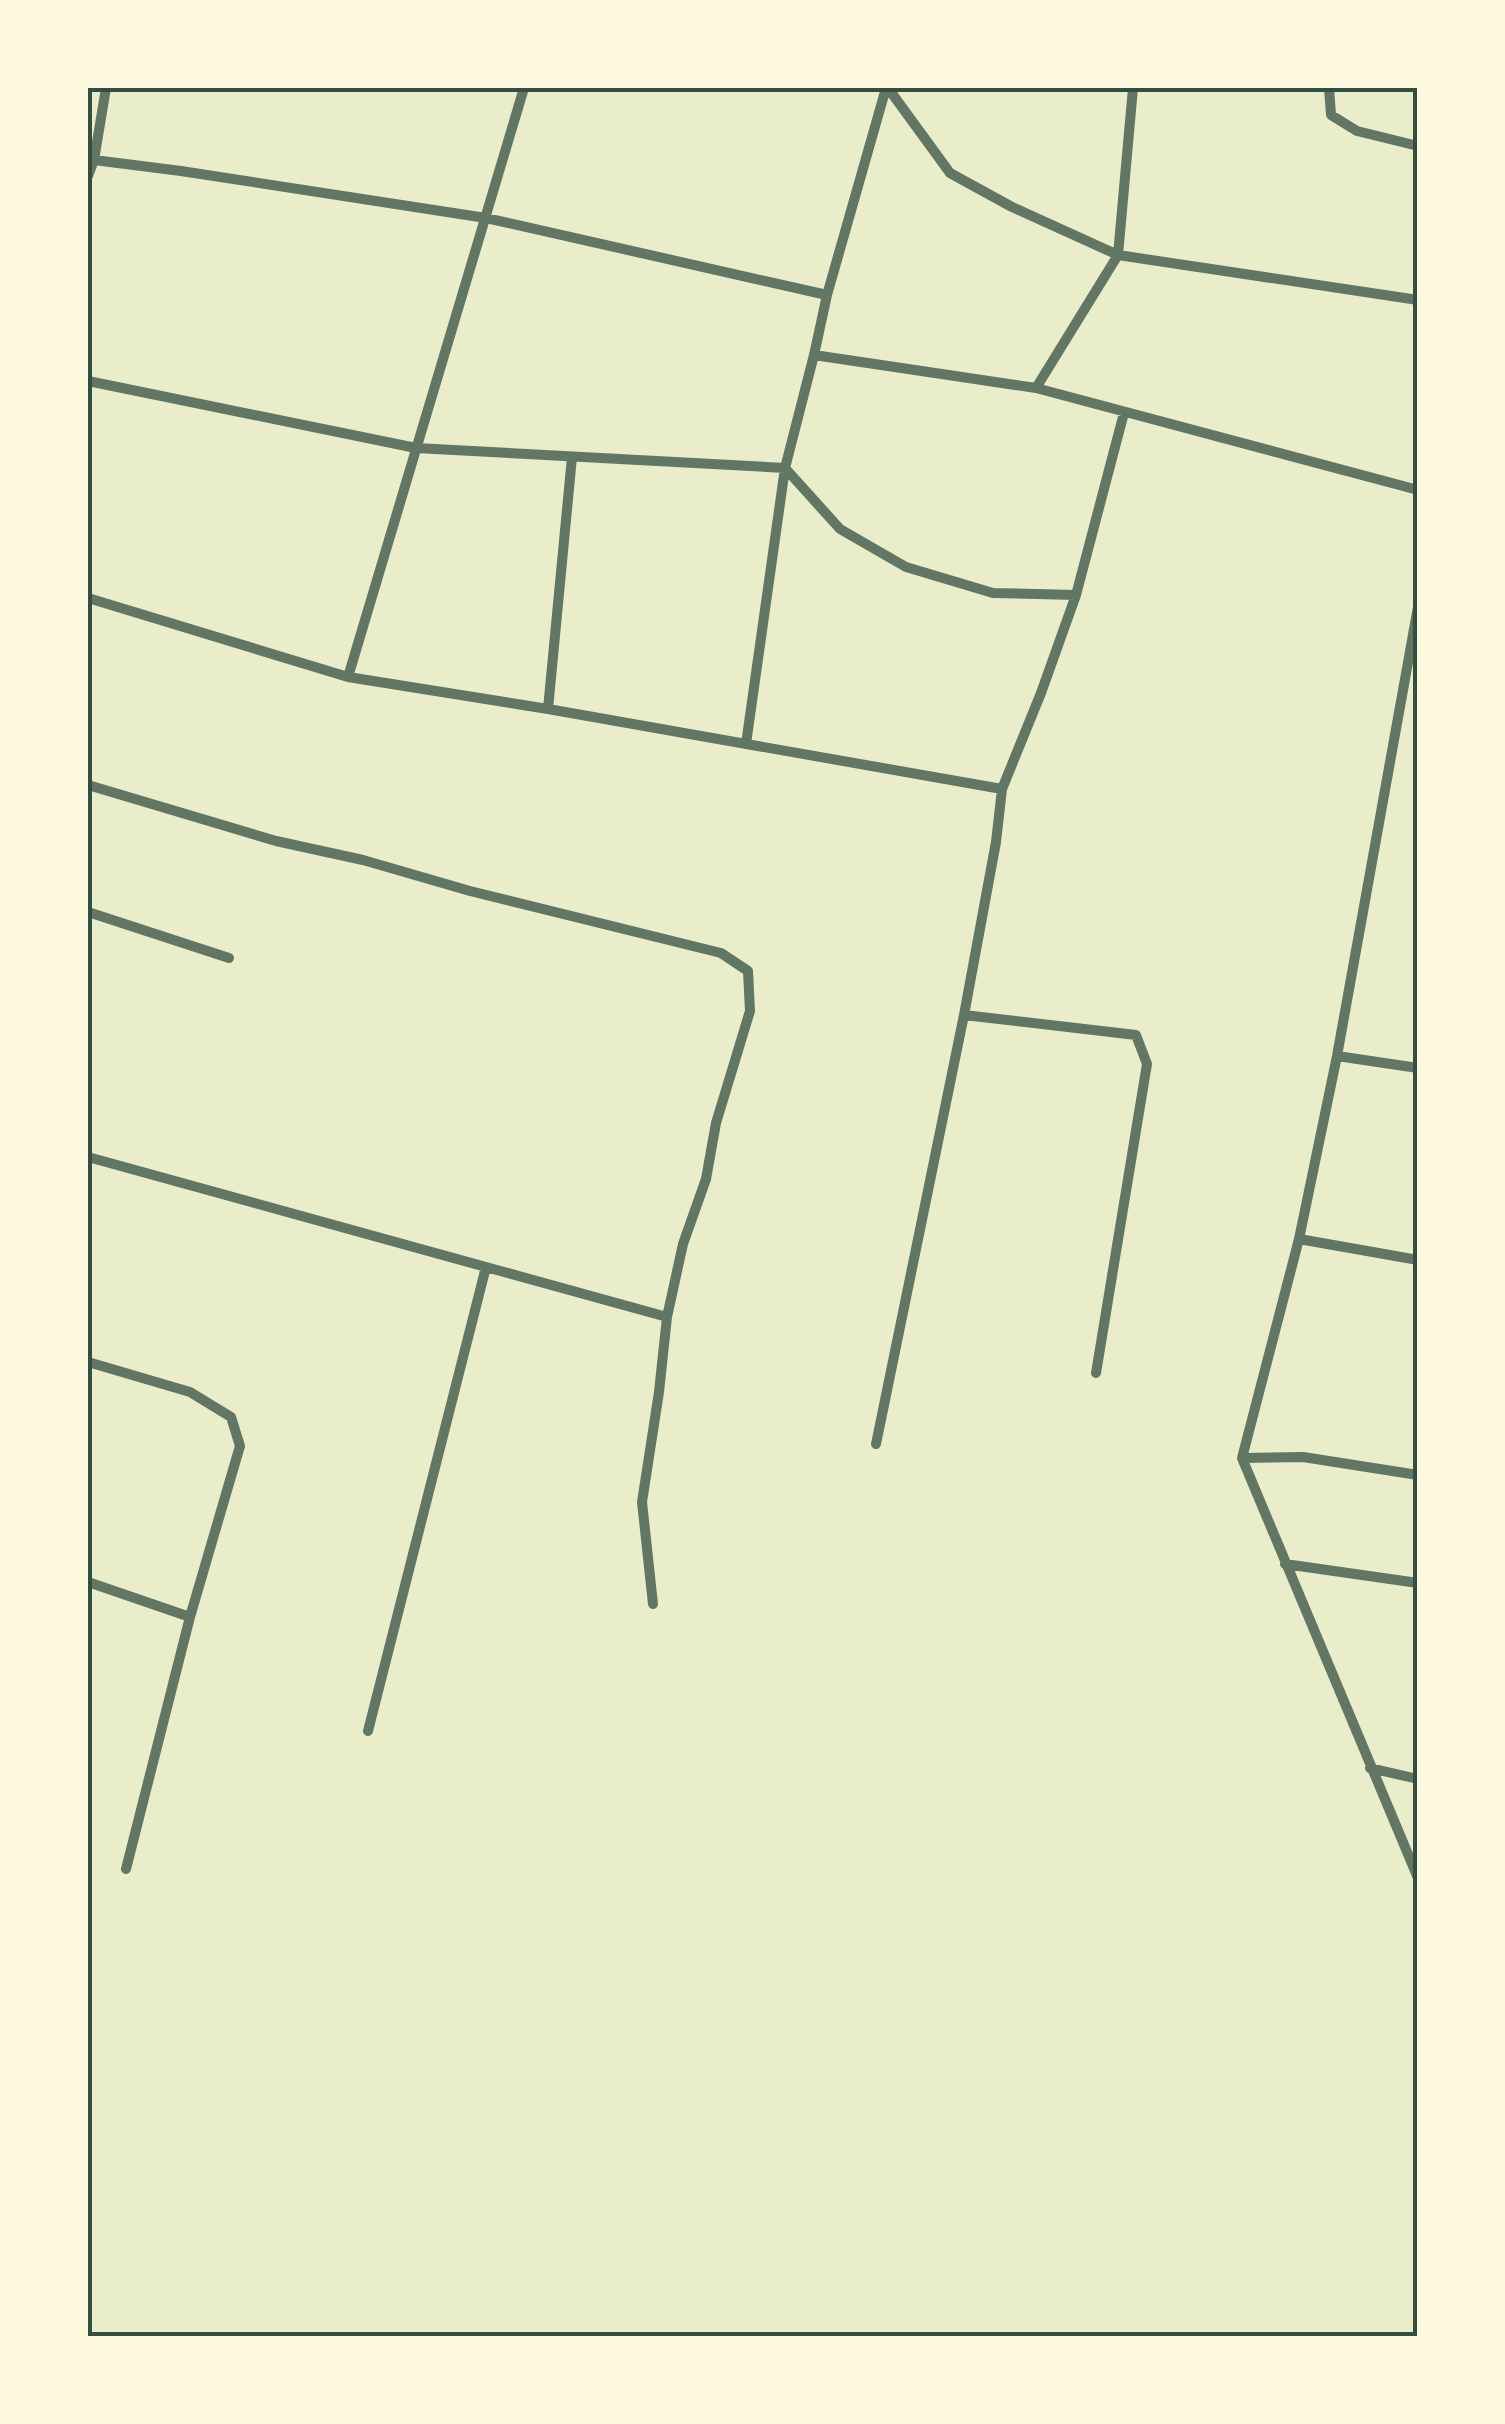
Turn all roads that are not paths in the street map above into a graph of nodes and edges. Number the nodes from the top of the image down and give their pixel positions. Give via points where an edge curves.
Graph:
1 (106, 88) edge
2 (524, 88) edge
3 (887, 88) edge
4 (1133, 88) edge
5 (1328, 88) edge
6 (1418, 146) edge
7 (94, 160) junction
8 (88, 176) edge
9 (486, 218) junction
10 (1118, 255) junction
11 (827, 295) junction
12 (1418, 300) edge
13 (814, 355) junction
14 (88, 381) edge
15 (1036, 388) junction
16 (1124, 413) junction
17 (416, 448) junction
18 (572, 457) junction
19 (785, 468) junction
20 (1418, 490) edge
21 (1076, 595) junction
22 (88, 598) edge
23 (1418, 607) edge
24 (348, 678) junction
25 (548, 709) junction
26 (746, 744) junction
27 (88, 785) edge
28 (1002, 789) junction
29 (88, 912) edge
30 (229, 958) dead end
31 (964, 1014) junction
32 (1337, 1056) junction
33 (1418, 1068) edge
34 (88, 1157) edge
35 (1298, 1239) junction
36 (1418, 1260) edge
37 (486, 1267) junction
38 (667, 1317) junction
39 (88, 1362) edge
40 (1096, 1373) dead end
41 (876, 1444) dead end
42 (1242, 1458) junction
43 (1418, 1475) edge
44 (1285, 1564) junction
45 (88, 1582) edge
46 (1418, 1583) edge
47 (653, 1604) dead end
48 (190, 1617) junction
49 (368, 1731) dead end
50 (1370, 1768) junction
51 (1418, 1778) edge
52 (126, 1869) dead end
53 (1418, 1878) edge

1 - 7 street
2 - 9 street
3 - 10 street via 950,173
3 - 11 street
4 - 10 street
5 - 6 street via 1331,115 1357,132
7 - 8 street
7 - 9 street
9 - 11 street
9 - 17 street
10 - 12 street
10 - 15 street
11 - 13 street
13 - 15 street
13 - 19 street
14 - 17 street
15 - 16 street
16 - 20 street
16 - 21 street
17 - 18 street
17 - 24 street
18 - 19 street
18 - 25 street
19 - 21 street via 840,529 906,567 994,594
19 - 26 street
21 - 28 street
22 - 24 street
23 - 32 street
24 - 25 street
25 - 26 street
26 - 28 street
27 - 38 street via 276,841 721,954 748,970 750,1011
28 - 31 street
29 - 30 street
31 - 40 street via 1136,1035 1147,1064
31 - 41 street
32 - 33 street
32 - 35 street
34 - 37 street
35 - 36 street
35 - 42 street
37 - 38 street
37 - 49 street
38 - 47 street via 642,1502
39 - 48 street via 190,1392 232,1417 240,1446
42 - 43 street via 1303,1457
42 - 44 street
44 - 46 street
44 - 50 street
45 - 48 street
48 - 52 street
50 - 51 street
50 - 53 street

